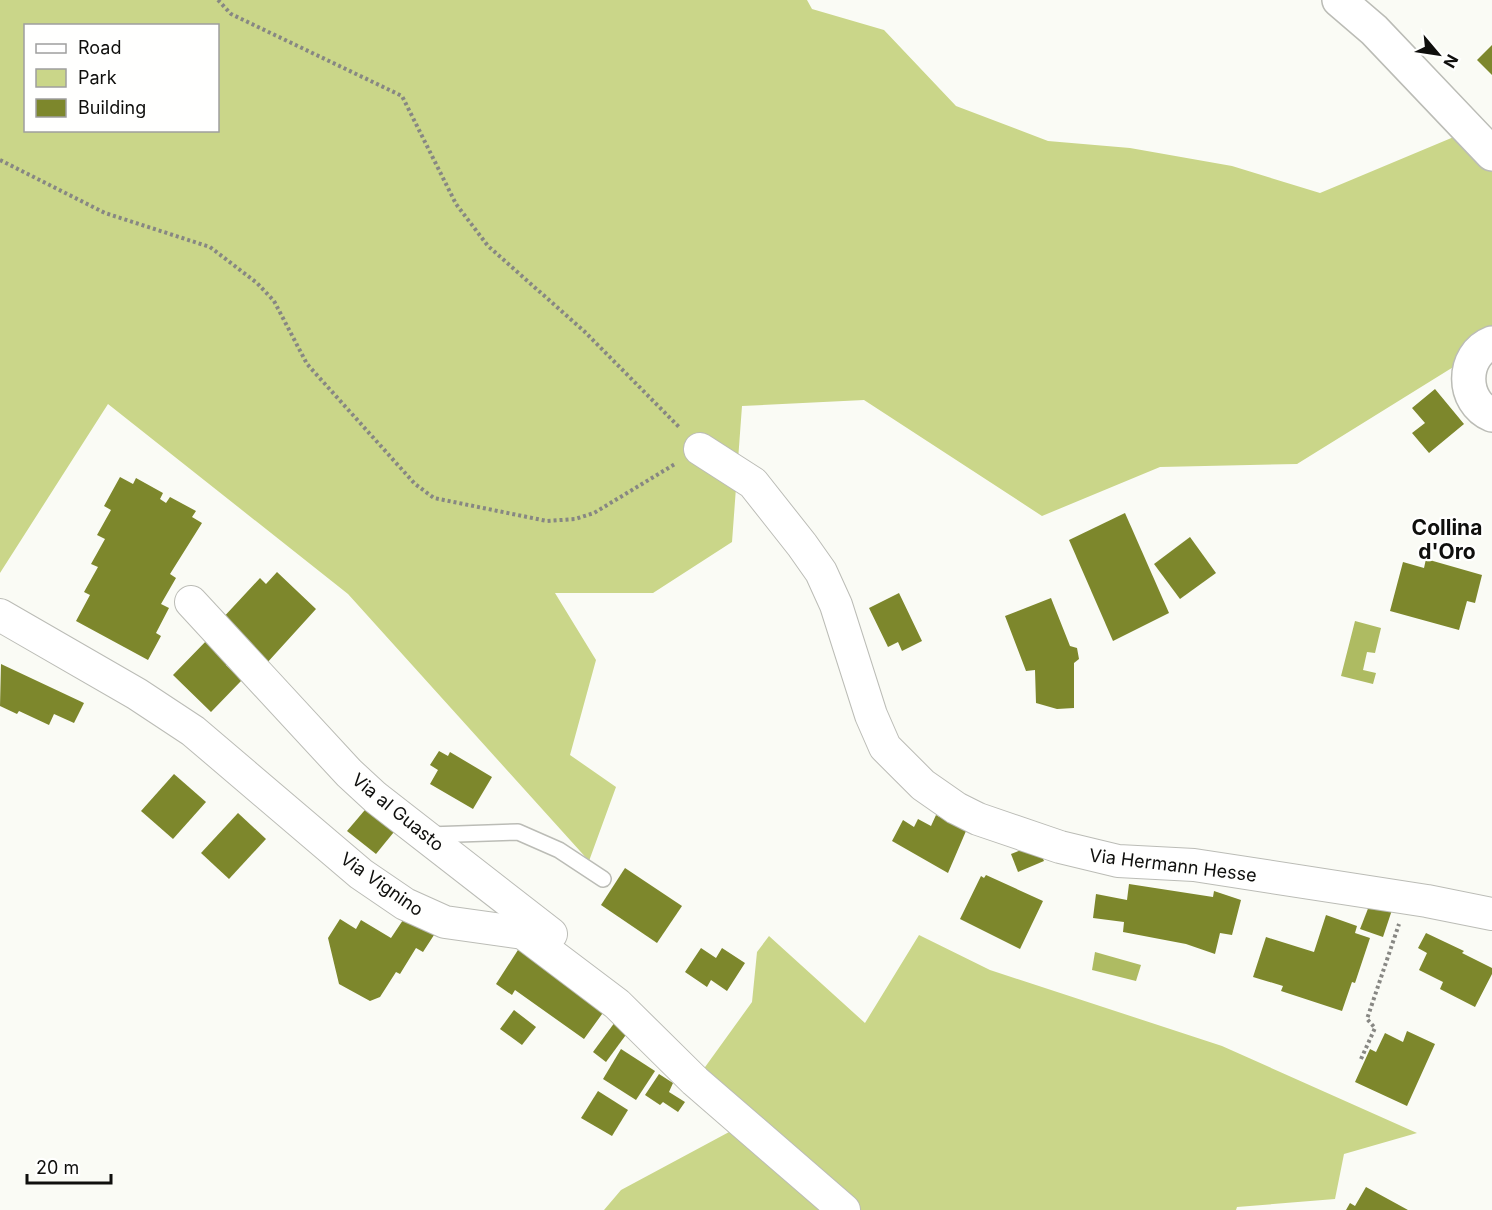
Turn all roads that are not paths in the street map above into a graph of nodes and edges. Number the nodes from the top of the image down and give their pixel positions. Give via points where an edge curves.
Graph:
1 (1339, 0) edge
2 (1492, 154) edge
3 (1492, 343) edge
4 (1492, 415) edge
5 (700, 449) road end
6 (191, 602) dead end
7 (0, 615) edge
8 (426, 835) junction
9 (603, 879) dead end
10 (1492, 914) edge
11 (617, 1004) junction
12 (843, 1210) edge

1 - 2 street via 1374,30
3 - 4 street via 1472,358 1467,372 1472,395
5 - 10 street, Via Hermann Hesse via 753,483 821,572 885,747 938,798 978,819 1060,847 1118,861 1194,865
6 - 8 street, Via al Guasto via 349,773
7 - 11 street, Via Vignino via 193,731 361,873 405,904 445,922 523,933
8 - 9 lane via 518,832 559,850
8 - 11 street, Via al Guasto via 603,974 612,983
11 - 12 street, Via Vignino via 695,1081

